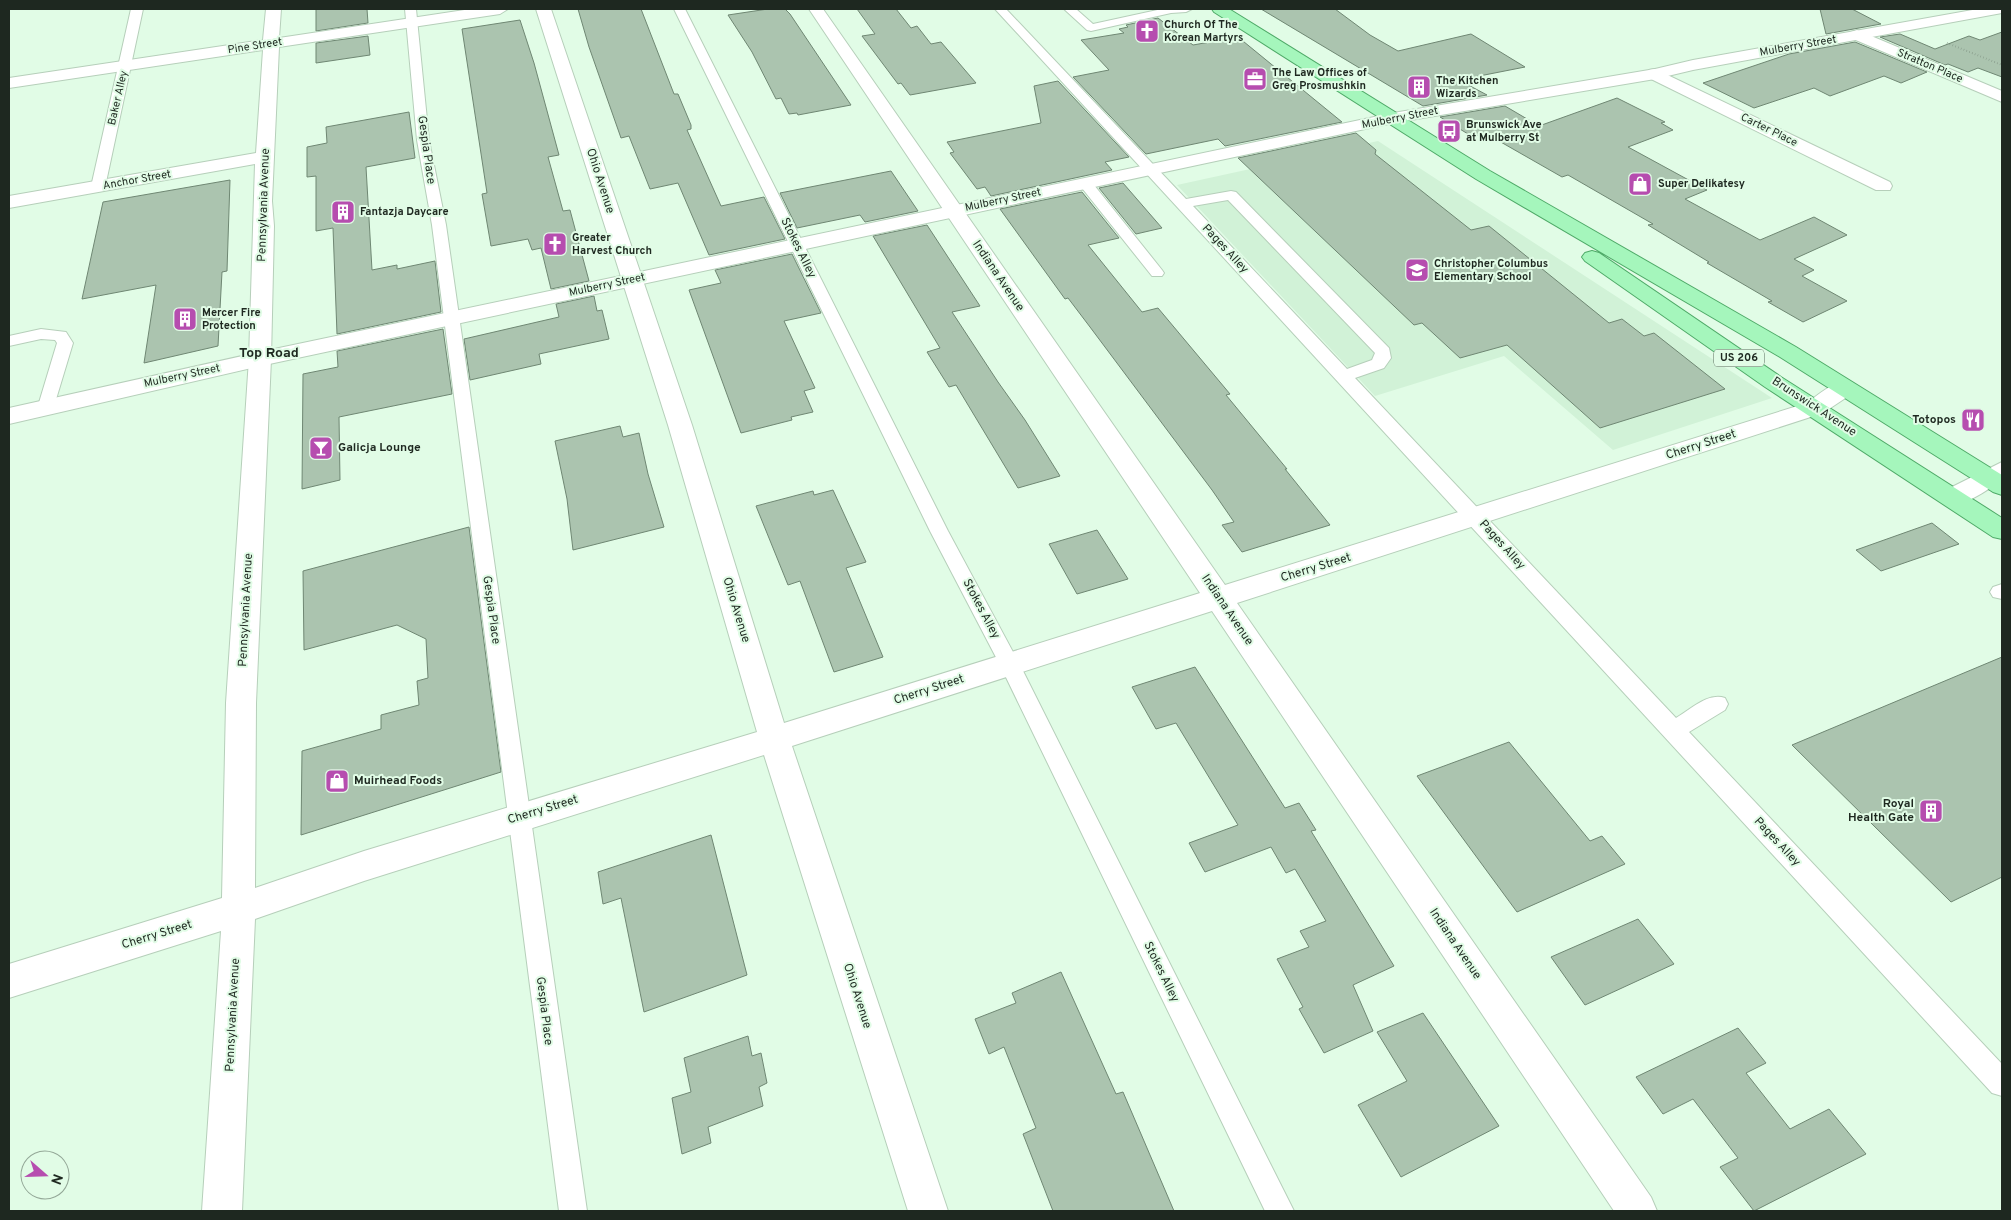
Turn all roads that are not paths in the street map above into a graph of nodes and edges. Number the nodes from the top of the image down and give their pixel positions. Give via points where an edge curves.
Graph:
1 (137, 9) edge
2 (273, 9) edge
3 (500, 9) edge
4 (543, 9) edge
5 (679, 9) edge
6 (816, 9) edge
7 (1000, 9) edge
8 (1070, 9) edge
9 (1186, 9) edge
10 (1219, 9) edge
11 (2002, 9) edge
12 (411, 15) edge
13 (1858, 35) junction
14 (271, 43) junction
15 (125, 66) junction
16 (1655, 74) junction
17 (9, 83) edge
18 (2002, 97) edge
19 (1393, 118) junction
20 (265, 157) junction
21 (1150, 169) junction
22 (1483, 175) junction
23 (1085, 183) junction
24 (1883, 186) dead end
25 (98, 187) junction
26 (9, 202) edge
27 (1182, 204) junction
28 (953, 211) junction
29 (797, 244) junction
30 (1157, 273) dead end
31 (631, 280) junction
32 (451, 319) junction
33 (9, 341) edge
34 (260, 359) junction
35 (1344, 376) junction
36 (1845, 388) junction
37 (46, 406) junction
38 (1815, 408) junction
39 (9, 416) edge
40 (1997, 478) edge
41 (1953, 497) junction
42 (1477, 517) junction
43 (2002, 530) edge
44 (1219, 598) junction
45 (1010, 665) junction
46 (1717, 704) dead end
47 (1673, 731) junction
48 (774, 739) junction
49 (520, 817) junction
50 (239, 909) junction
51 (9, 981) edge
52 (2002, 1083) edge
53 (222, 1211) edge
54 (573, 1211) edge
55 (928, 1211) edge
56 (1280, 1211) edge
57 (1637, 1211) edge

1 - 15 lane, Baker Alley
2 - 14 street, Pennsylvania Avenue
3 - 12 street, Pine Street
4 - 31 street, Ohio Avenue
5 - 29 lane, Stokes Alley
6 - 28 street, Indiana Avenue
7 - 21 lane, Pages Alley
8 - 9 lane via 1092,28
10 - 19 main road, Brunswick Avenue / US 206
11 - 13 street, Mulberry Street
12 - 14 street, Pine Street
12 - 32 lane, Gespia Place via 424,140
13 - 16 street, Mulberry Street
13 - 18 street, Stratton Place
14 - 15 street, Pine Street
14 - 20 street, Pennsylvania Avenue
15 - 17 street, Pine Street
15 - 25 lane, Baker Alley
16 - 19 street, Mulberry Street
16 - 24 street, Carter Place
19 - 21 street, Mulberry Street
19 - 22 main road, Brunswick Avenue / US 206
20 - 25 street, Anchor Street
20 - 34 street, Pennsylvania Avenue
21 - 23 street, Mulberry Street
21 - 27 lane, Pages Alley
22 - 36 main road, Brunswick Avenue
22 - 38 main road, Brunswick Avenue / US 206 via 1533,216
23 - 28 street, Mulberry Street
23 - 30 lane
25 - 26 street, Anchor Street
27 - 35 lane, Pages Alley
27 - 35 lane via 1231,195 1383,352 1378,364
28 - 29 street, Mulberry Street
28 - 44 street, Indiana Avenue
29 - 31 street, Mulberry Street
29 - 45 lane, Stokes Alley
31 - 32 street, Mulberry Street
31 - 48 street, Ohio Avenue via 680,425
32 - 34 street, Mulberry Street
32 - 49 lane, Gespia Place
33 - 37 lane via 50,334 60,335 65,343
34 - 37 street, Mulberry Street
34 - 50 street, Pennsylvania Avenue via 241,703
35 - 42 lane, Pages Alley
36 - 38 street, Cherry Street
36 - 40 main road, Brunswick Avenue
37 - 39 street, Mulberry Street
38 - 41 main road, Brunswick Avenue / US 206
38 - 42 street, Cherry Street
40 - 41 street
41 - 43 main road, Brunswick Avenue / US 206
42 - 44 street, Cherry Street
42 - 47 lane, Pages Alley
44 - 45 street, Cherry Street
44 - 57 street, Indiana Avenue
45 - 48 street, Cherry Street
45 - 56 lane, Stokes Alley
46 - 47 lane
47 - 52 lane, Pages Alley
48 - 49 street, Cherry Street
48 - 55 street, Ohio Avenue
49 - 50 street, Cherry Street
49 - 54 lane, Gespia Place
50 - 51 street, Cherry Street
50 - 53 street, Pennsylvania Avenue

